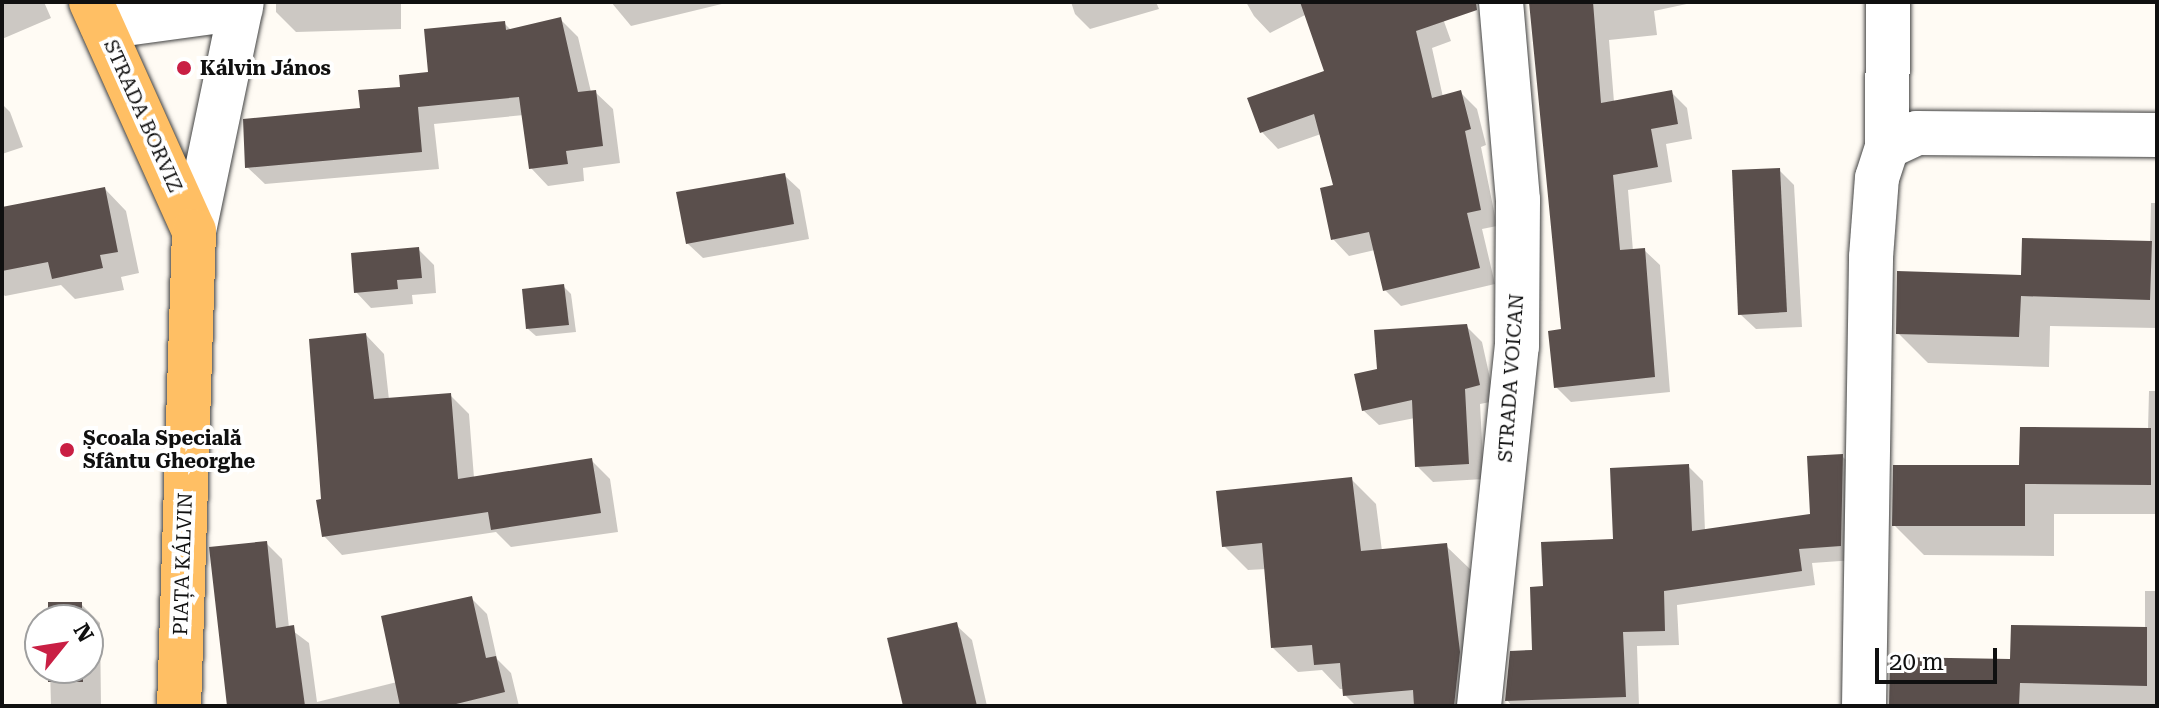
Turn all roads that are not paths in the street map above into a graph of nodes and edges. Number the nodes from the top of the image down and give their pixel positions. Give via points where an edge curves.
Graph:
1 (1501, 2) edge
2 (1888, 2) edge
3 (242, 5) edge
4 (97, 14) edge
5 (2157, 135) edge
6 (1887, 147) junction
7 (194, 231) junction
8 (179, 706) edge
9 (1479, 706) edge
10 (1864, 706) edge

1 - 9 street, STRADA VOICAN via 1518,200 1517,346
2 - 6 street
3 - 4 street
3 - 7 street
4 - 7 main road, STRADA BORVIZ
5 - 6 street via 1917,133
6 - 10 street via 1877,178 1871,257
7 - 8 main road, PIAȚA KÁLVIN

